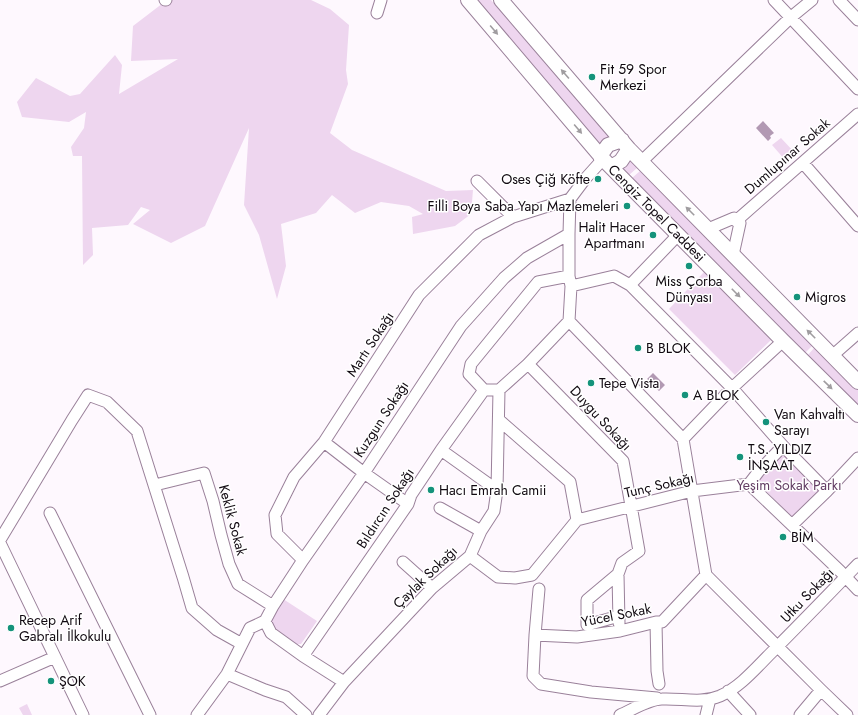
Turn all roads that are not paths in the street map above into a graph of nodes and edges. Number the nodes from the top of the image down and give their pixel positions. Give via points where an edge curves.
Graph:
1 (381, 0) edge
2 (468, 0) edge
3 (501, 0) edge
4 (774, 0) edge
5 (812, 0) edge
6 (840, 0) edge
7 (377, 12) dead end
8 (790, 18) junction
9 (858, 20) edge
10 (858, 89) edge
11 (858, 114) edge
12 (626, 144) junction
13 (605, 161) junction
14 (642, 161) junction
15 (803, 162) junction
16 (477, 181) dead end
17 (570, 199) junction
18 (513, 217) junction
19 (736, 221) junction
20 (858, 226) edge
21 (708, 229) junction
22 (569, 234) junction
23 (678, 235) junction
24 (733, 255) junction
25 (570, 281) junction
26 (630, 285) junction
27 (569, 321) junction
28 (858, 333) edge
29 (783, 341) junction
30 (832, 356) junction
31 (528, 364) junction
32 (856, 377) edge
33 (732, 388) junction
34 (484, 390) junction
35 (500, 390) junction
36 (858, 415) edge
37 (499, 420) junction
38 (683, 439) junction
39 (324, 442) junction
40 (783, 446) junction
41 (441, 450) junction
42 (858, 458) edge
43 (364, 473) junction
44 (749, 484) junction
45 (155, 485) junction
46 (497, 490) junction
47 (692, 491) junction
48 (827, 491) junction
49 (408, 504) junction
50 (631, 506) junction
51 (440, 508) dead end
52 (50, 513) dead end
53 (577, 520) junction
54 (792, 525) junction
55 (481, 531) junction
56 (0, 542) edge
57 (470, 556) junction
58 (303, 560) junction
59 (403, 562) dead end
60 (858, 564) edge
61 (618, 574) junction
62 (706, 575) junction
63 (846, 577) junction
64 (432, 588) junction
65 (539, 589) dead end
66 (858, 590) edge
67 (273, 606) junction
68 (619, 616) junction
69 (265, 621) junction
70 (656, 622) junction
71 (587, 625) joint
72 (620, 631) junction
73 (535, 635) junction
74 (242, 644) junction
75 (778, 646) junction
76 (303, 656) junction
77 (54, 657) junction
78 (227, 674) junction
79 (0, 681) edge
80 (344, 682) junction
81 (659, 684) dead end
82 (821, 690) junction
83 (728, 691) junction
84 (710, 698) junction
85 (662, 699) junction
86 (83, 715) edge
87 (150, 715) edge
88 (197, 715) edge
89 (306, 715) edge
90 (319, 715) edge
91 (620, 715) edge
92 (706, 715) edge
93 (750, 715) edge
94 (800, 715) edge
95 (847, 715) edge

1 - 7 street
2 -> 13 main road, Cengiz Topel Caddesi
12 -> 3 main road, Cengiz Topel Caddesi
4 - 8 street
5 - 8 street
6 - 9 street
8 - 10 street
8 - 14 street
11 - 15 street, Dumlupınar Sokak
12 - 13 main road via 621,160
12 - 13 main road via 608,145
12 - 14 main road, Cengiz Topel Caddesi
13 - 17 street
13 - 23 main road, Cengiz Topel Caddesi
21 -> 14 main road, Cengiz Topel Caddesi
15 - 19 street, Dumlupınar Sokak
15 - 20 street
16 - 18 street
17 - 18 street, Martı Sokağı
17 - 22 street
18 - 39 street, Martı Sokağı via 479,235 419,295
19 - 21 street via 734,218
19 - 24 street via 740,223
21 - 24 main road, Cengiz Topel Caddesi
22 - 25 street
22 - 43 street, Kuzgun Sokağı via 527,258 504,278 461,326
23 - 26 street
23 -> 29 main road, Cengiz Topel Caddesi
30 -> 24 main road, Cengiz Topel Caddesi
25 - 26 street via 614,276
25 - 27 street
25 - 34 street via 538,282 471,364 470,374
26 - 33 street
27 - 31 street
27 - 38 street
28 - 30 street
29 - 33 street
29 -> 36 main road, Cengiz Topel Caddesi
30 - 32 main road, Cengiz Topel Caddesi
31 - 35 street
31 - 50 street, Duygu Sokağı via 623,461
33 - 38 street
33 - 40 street
34 - 35 street
34 - 41 street, Bıldırcın Sokağı
35 - 37 street, Çaylak Sokağı
37 - 46 street, Çaylak Sokağı
37 - 53 street via 570,482
38 - 47 street
39 - 43 street
39 - 58 street, Martı Sokağı via 294,477 275,515 277,534
40 - 44 street
40 - 48 street
41 - 46 street
41 - 49 street, Bıldırcın Sokağı
42 - 48 street
43 - 49 street
43 - 58 street, Kuzgun Sokağı
44 - 47 street, Tunç Sokağı
44 - 54 street
45 - 56 street via 137,431 107,402 88,395
45 - 67 street, Keklik Sokak via 204,473 229,564 238,584
45 - 74 street via 192,608 217,630
46 - 55 street, Çaylak Sokağı via 494,511
47 - 50 street, Tunç Sokağı
47 - 62 street
48 - 54 street
49 - 76 street, Bıldırcın Sokağı
50 - 53 street, Tunç Sokağı
50 - 61 street, Duygu Sokağı via 639,551 622,563
51 - 55 street
52 - 87 street
53 - 57 street via 532,575 498,577
54 - 63 street
55 - 57 street, Çaylak Sokağı
56 - 77 street
57 - 64 street, Çaylak Sokağı
58 - 67 street, Kuzgun Sokağı
59 - 64 street
60 - 63 street, Utku Sokağı
61 - 68 street
61 - 71 street, Duygu Sokağı via 587,600
62 - 70 street, Yücel Sokak via 662,622
62 - 75 street
63 - 66 street
63 - 75 street, Utku Sokağı
64 - 80 street, Çaylak Sokağı
65 - 73 street
67 - 69 street, Kuzgun Sokağı
68 - 71 street, Yücel Sokak
68 - 72 street
69 - 74 street via 250,628
69 - 76 street via 271,633
70 - 72 street, Yücel Sokak
70 - 81 street
72 - 73 street, Yücel Sokak via 578,637
73 - 85 street via 533,676 541,684
74 - 78 street
75 - 82 street
75 - 83 street, Utku Sokağı via 735,688
76 - 80 street
77 - 79 street
77 - 86 street
78 - 88 street
78 - 89 street via 286,697
80 - 90 street, Çaylak Sokağı
82 - 94 street
82 - 95 street
83 - 84 street, Utku Sokağı
83 - 93 street
84 - 85 street, Utku Sokağı
84 - 92 street
85 - 91 street

